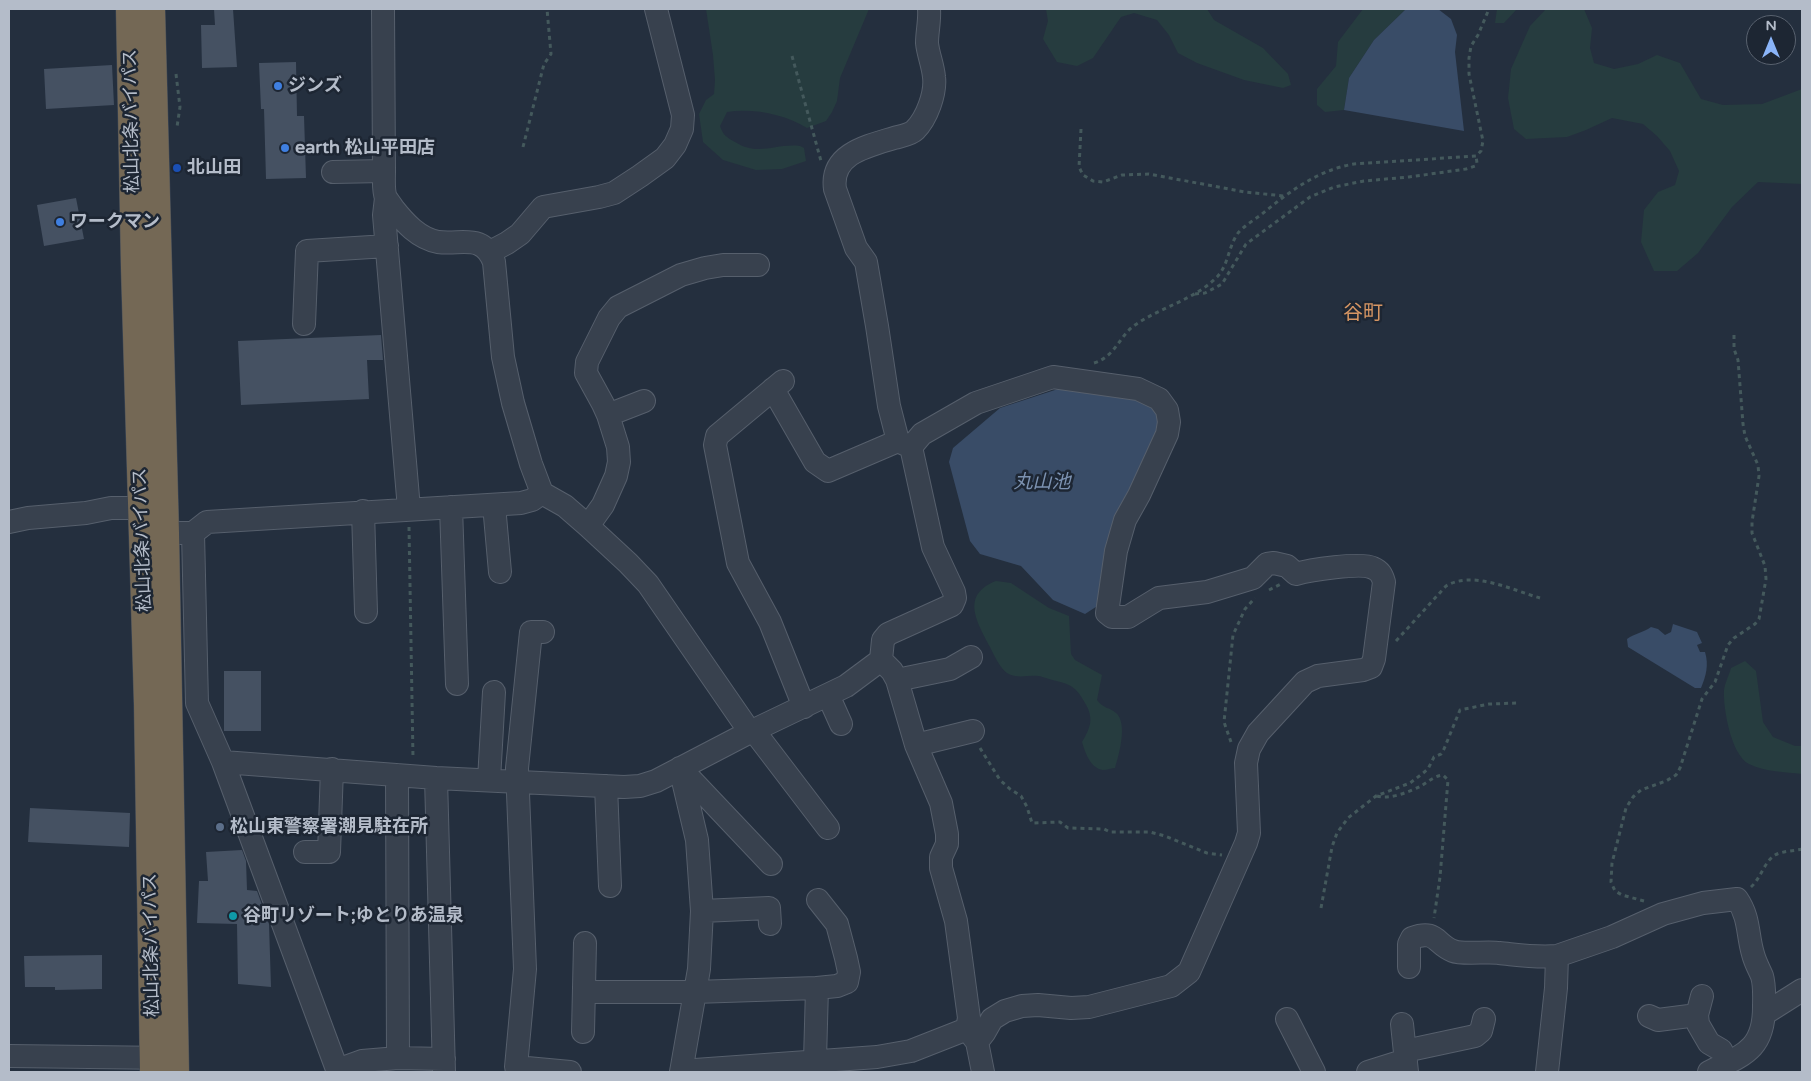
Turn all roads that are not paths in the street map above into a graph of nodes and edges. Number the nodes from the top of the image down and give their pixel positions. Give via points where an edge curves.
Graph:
1 (130, 9) edge
2 (151, 9) edge
3 (383, 9) edge
4 (656, 9) edge
5 (929, 9) edge
6 (384, 171) junction
7 (333, 172) dead end
8 (386, 198) junction
9 (387, 246) junction
10 (490, 252) junction
11 (758, 265) dead end
12 (304, 324) dead end
13 (644, 401) dead end
14 (608, 416) junction
15 (905, 444) junction
16 (542, 493) junction
17 (494, 505) junction
18 (451, 507) junction
19 (409, 509) junction
20 (363, 511) junction
21 (154, 521) junction
22 (9, 522) edge
23 (588, 526) junction
24 (194, 533) junction
25 (500, 572) dead end
26 (366, 612) dead end
27 (543, 632) dead end
28 (971, 657) dead end
29 (881, 660) junction
30 (897, 680) junction
31 (456, 684) dead end
32 (494, 692) dead end
33 (828, 695) junction
34 (197, 704) junction
35 (169, 705) junction
36 (804, 707) junction
37 (841, 724) dead end
38 (752, 731) junction
39 (973, 731) road end
40 (916, 745) junction
41 (223, 762) junction
42 (680, 768) junction
43 (332, 769) junction
44 (405, 775) junction
45 (436, 778) junction
46 (489, 780) junction
47 (518, 782) junction
48 (606, 786) junction
49 (828, 828) dead end
50 (305, 852) dead end
51 (772, 864) dead end
52 (610, 886) dead end
53 (818, 900) dead end
54 (702, 911) junction
55 (770, 924) dead end
56 (585, 943) dead end
57 (1557, 956) junction
58 (1409, 967) dead end
59 (817, 988) junction
60 (1802, 990) edge
61 (585, 992) junction
62 (694, 992) junction
63 (1764, 1014) junction
64 (1649, 1016) dead end
65 (1287, 1019) dead end
66 (1484, 1019) dead end
67 (1402, 1024) dead end
68 (583, 1032) dead end
69 (972, 1035) junction
70 (9, 1056) edge
71 (398, 1058) junction
72 (815, 1060) junction
73 (1406, 1061) edge
74 (165, 1065) edge
75 (444, 1066) edge
76 (1719, 1067) edge
77 (337, 1071) edge
78 (570, 1072) edge
79 (681, 1072) edge
80 (983, 1072) edge
81 (1314, 1072) edge
82 (1368, 1072) edge
83 (1547, 1072) edge

1 - 21 highway, 松山北条バイパス
2 - 21 highway, 松山北条バイパス
3 - 6 street
4 - 10 street via 683,115 682,129 675,145 665,158 614,193 543,207 520,234
5 - 15 street via 927,46 934,88 925,115 915,130 847,156 838,165 834,181 856,248 866,262 889,406
6 - 7 street
6 - 8 street
8 - 9 street
8 - 10 street via 411,229 424,237 438,242 472,242
9 - 12 street via 307,251
9 - 19 street
10 - 16 street via 494,262 503,357 513,403
11 - 14 street via 724,264 705,268 682,275 618,307 609,318 586,367
13 - 14 street
14 - 23 street via 618,447 619,462 603,505
15 - 29 street via 933,547 955,598 952,605 888,634 883,640
15 - 36 street via 828,471 815,462 778,385 717,436 715,445 738,563 770,622
15 - 69 street via 976,403 1053,377 1138,389 1159,398 1167,410 1169,422 1167,434 1126,520 1116,551 1107,613 1112,617 1128,617 1159,598 1207,592 1254,578 1267,564 1274,563 1287,566 1296,574 1371,566 1379,571 1384,582 1371,667 1318,676 1305,682 1258,732 1249,749 1246,763 1248,833 1189,972 1180,981 1161,990 1089,1006 1022,1006 1005,1011 992,1020 984,1034
16 - 17 street via 521,503
16 - 23 street
17 - 18 street
17 - 25 street
18 - 19 street
18 - 31 street
19 - 20 street
20 - 24 street via 207,522
20 - 26 street
21 - 22 street via 111,508
21 - 24 street
21 - 35 highway, 松山北条バイパス
21 - 74 highway, 松山北条バイパス via 148,704
23 - 38 street via 648,584
24 - 34 street
27 - 47 street via 531,632 531,693 517,768
28 - 30 street via 950,669
29 - 30 street
29 - 33 street
30 - 40 street
32 - 46 street
33 - 36 street
33 - 37 street
34 - 35 street
34 - 41 street
35 - 74 highway, 松山北条バイパス
36 - 38 street
38 - 42 street
38 - 49 street
39 - 40 street
40 - 69 street via 941,803 948,834 940,868 956,922
41 - 43 street
41 - 77 street
42 - 48 street via 640,786
42 - 51 street
42 - 54 street via 697,840
43 - 44 street
43 - 50 street via 329,852
44 - 45 street
44 - 71 street
45 - 46 street
45 - 75 street
46 - 47 street
47 - 48 street
47 - 78 street via 525,969 516,1066
48 - 52 street
53 - 59 street via 838,924 849,972 847,982
54 - 55 street via 770,908
54 - 62 street via 699,969
56 - 61 street
57 - 58 street via 1454,951 1432,936 1419,936 1412,938 1410,944
57 - 63 street via 1663,914 1737,899 1748,920 1752,950 1762,977
57 - 83 street
59 - 62 street
59 - 72 street
60 - 63 street
61 - 62 street
61 - 68 street
62 - 79 street
63 - 76 street via 1761,1034 1754,1045 1740,1057
64 - 76 street via 1658,1020 1699,1005 1702,1032 1709,1043 1721,1050
65 - 81 street
66 - 73 street via 1481,1031 1474,1036
67 - 73 street
69 - 72 street via 877,1057
69 - 80 street
70 - 74 street
71 - 75 street
71 - 77 street via 362,1062
72 - 79 street
73 - 82 street

